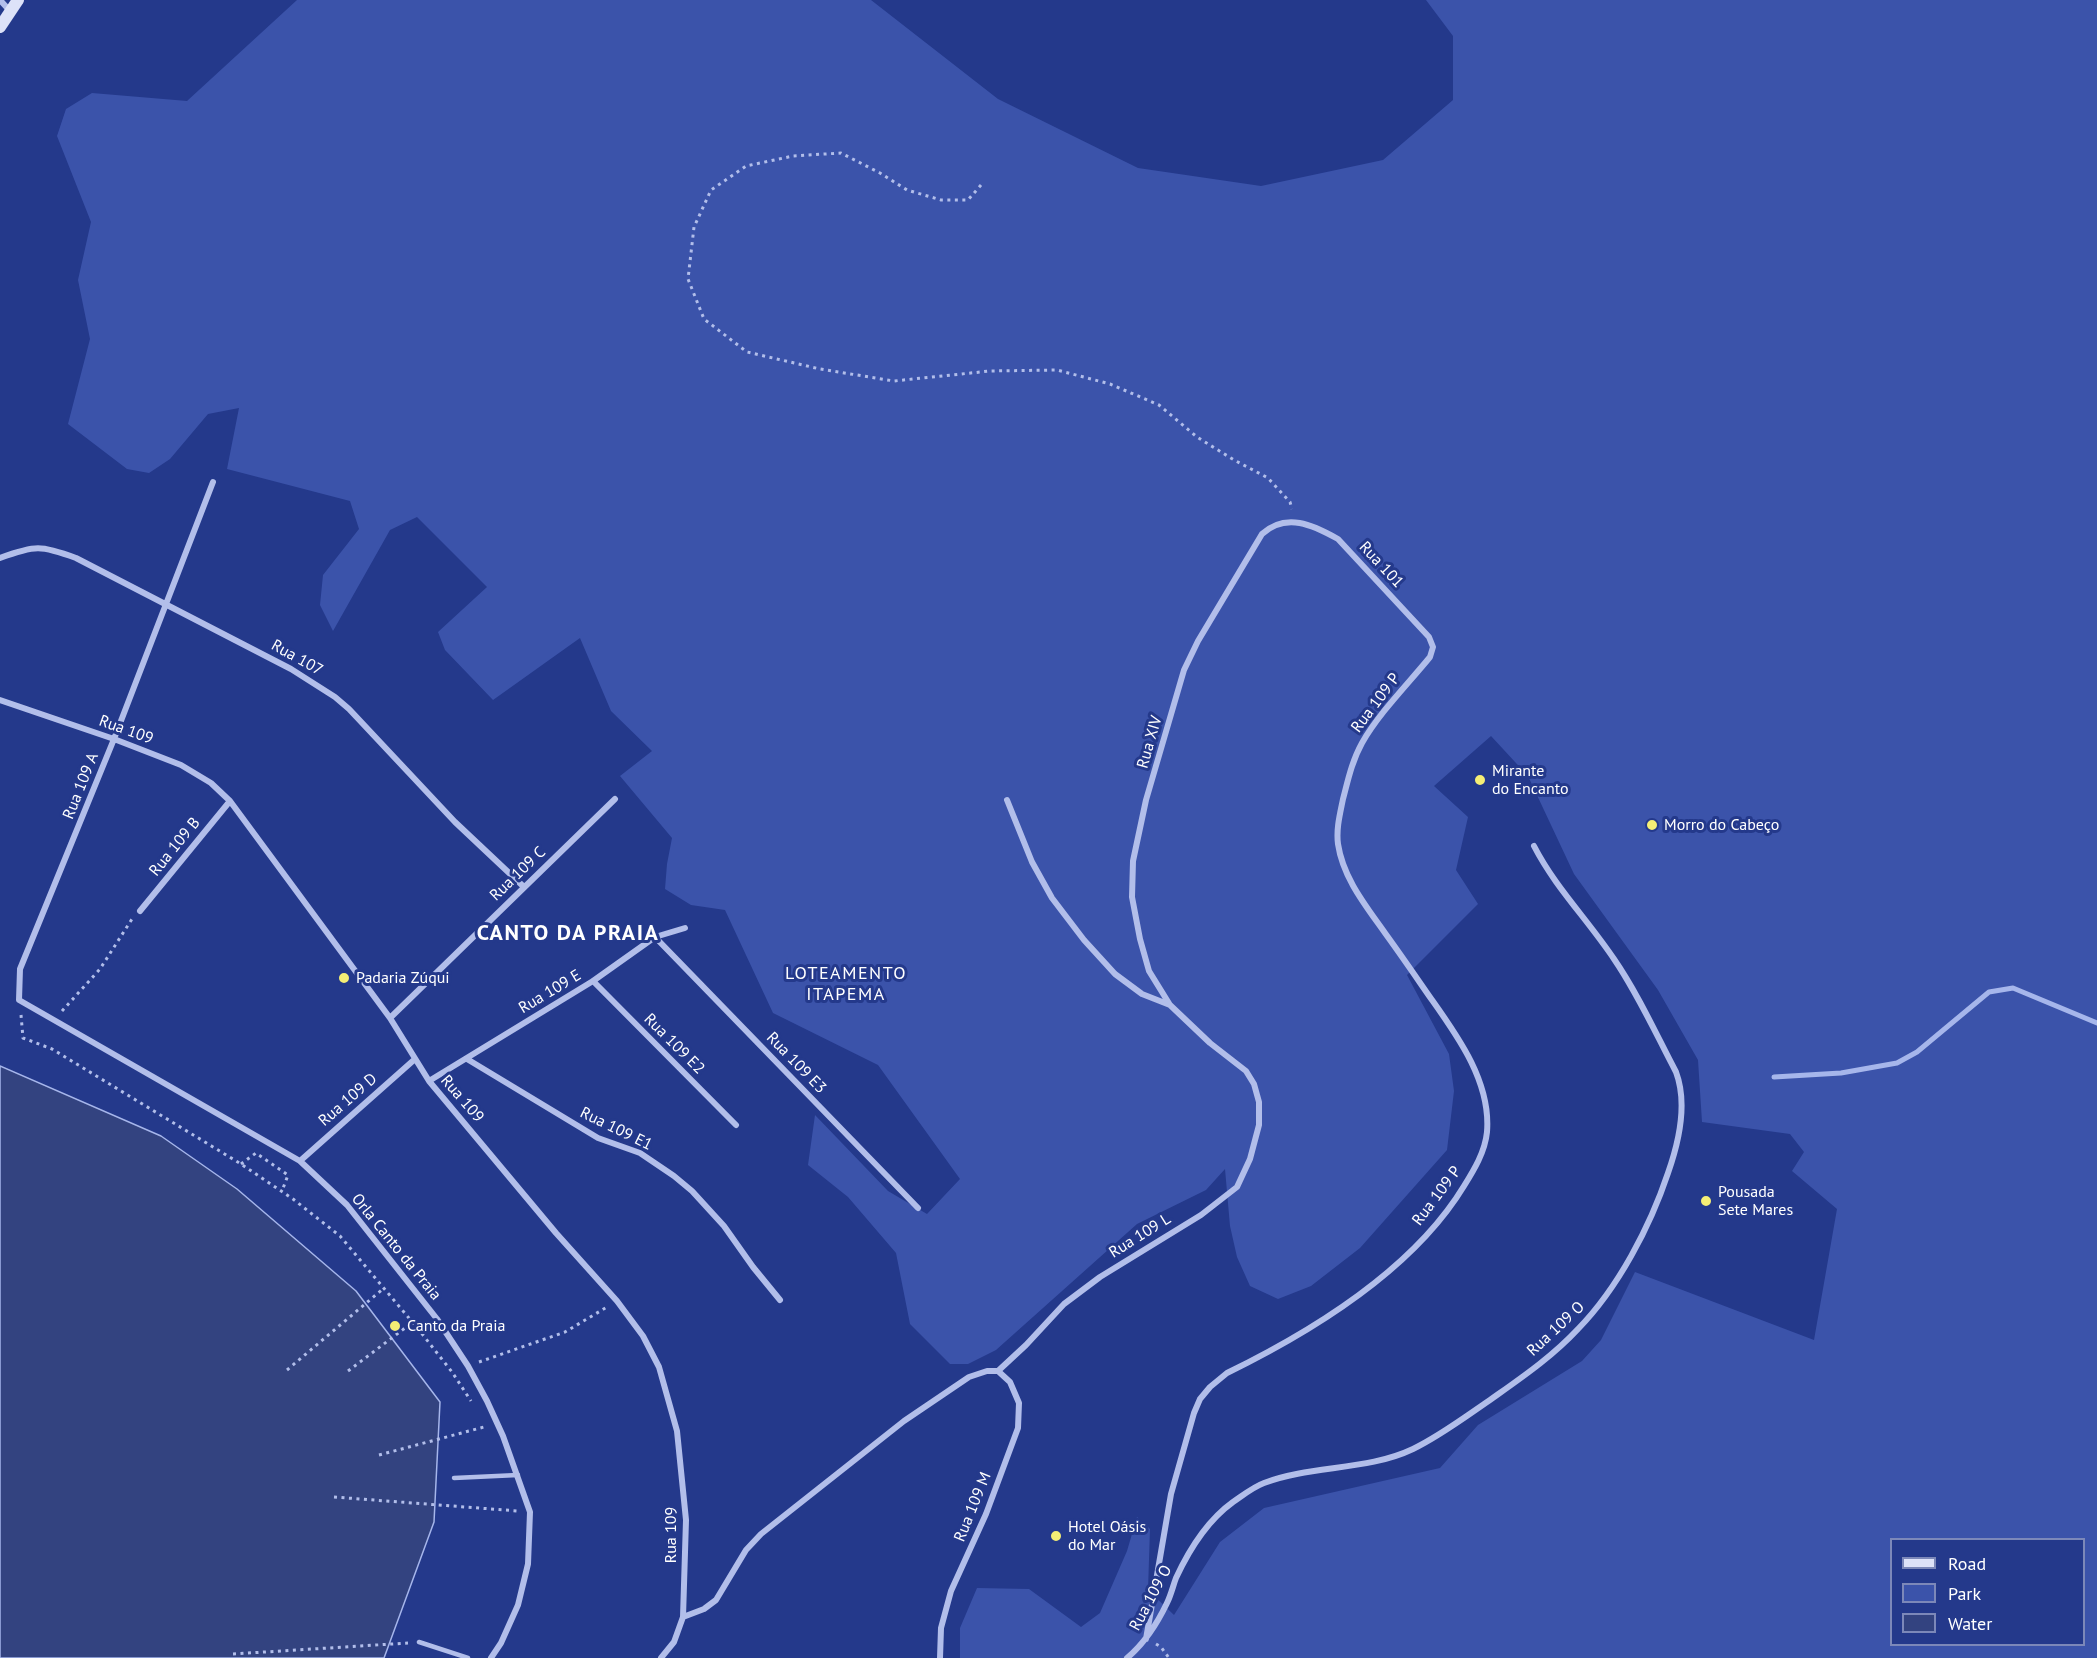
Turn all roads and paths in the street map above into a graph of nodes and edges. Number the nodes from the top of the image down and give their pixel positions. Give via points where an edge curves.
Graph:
1 (0, 0) edge
2 (18, 0) edge
3 (10, 11) junction
4 (0, 27) edge
5 (981, 185) dead end
6 (213, 482) dead end
7 (1294, 521) junction
8 (0, 558) edge
9 (166, 604) junction
10 (1433, 647) joint
11 (0, 700) edge
12 (114, 739) junction
13 (615, 799) dead end
14 (1007, 800) dead end
15 (230, 801) junction
16 (1534, 846) dead end
17 (524, 887) junction
18 (140, 911) joint
19 (685, 928) dead end
20 (655, 937) junction
21 (593, 981) junction
22 (19, 1000) junction
23 (1170, 1005) junction
24 (390, 1018) junction
25 (55, 1019) junction
26 (415, 1059) junction
27 (467, 1059) junction
28 (429, 1081) junction
29 (736, 1125) dead end
30 (300, 1161) junction
31 (241, 1164) junction
32 (282, 1191) junction
33 (918, 1208) dead end
34 (385, 1287) junction
35 (780, 1300) dead end
36 (617, 1301) junction
37 (413, 1322) junction
38 (468, 1366) junction
39 (287, 1370) dead end
40 (348, 1371) dead end
41 (998, 1371) junction
42 (474, 1405) dead end
43 (481, 1420) dead end
44 (484, 1427) junction
45 (487, 1433) dead end
46 (379, 1455) dead end
47 (518, 1475) junction
48 (454, 1478) dead end
49 (334, 1497) dead end
50 (530, 1512) junction
51 (683, 1617) junction
52 (1146, 1639) junction
53 (419, 1642) joint
54 (233, 1654) dead end
55 (468, 1658) edge
56 (491, 1658) edge
57 (661, 1658) edge
58 (940, 1658) edge
59 (1127, 1658) edge
60 (1169, 1658) edge

1 - 3 street
2 - 3 main road
3 - 4 main road
5 - 7 path via 968,200 941,200 907,190 841,153 792,156 746,166 711,190 694,227 688,279 704,319 747,351 820,369 894,381 990,371 1057,370 1110,384 1160,405 1197,437 1268,478 1290,502
6 - 9 street, Rua 109 A
7 - 10 street, Rua 101 via 1338,539 1429,637
7 - 23 street, Rua XIV via 1262,534 1198,641 1184,670 1146,800 1133,861 1132,897 1149,970
8 - 9 street, Rua 107 via 28,548 51,549
9 - 12 street, Rua 109 A
9 - 17 street, Rua 107 via 291,669 335,697 455,822
10 - 52 street, Rua 109 P via 1430,657 1362,743 1338,821 1338,844 1345,870 1364,903 1448,1023 1475,1071 1486,1111 1487,1133 1481,1155 1458,1198 1407,1256 1350,1303 1227,1373 1200,1399 1171,1494
11 - 12 street, Rua 109
12 - 15 street, Rua 109 via 181,765 211,783
12 - 22 street, Rua 109 A via 20,969
13 - 17 street, Rua 109 C
14 - 23 street, Rua 109 L via 1032,862 1084,940 1115,974 1142,994
15 - 18 street, Rua 109 B
15 - 24 street, Rua 109
16 - 52 street, Rua 109 O via 1546,869 1614,959 1679,1078 1682,1095 1678,1140 1662,1194 1613,1286 1578,1330 1554,1352 1413,1449 1262,1484 1231,1504 1194,1547
17 - 24 street, Rua 109 C
18 - 25 path via 100,969
19 - 20 street, Rua 109 E
20 - 21 street, Rua 109 E
20 - 33 street, Rua 109 E3
21 - 27 street, Rua 109 E
21 - 29 street, Rua 109 E2
22 - 25 street, Orla Canto da Praia
22 - 31 path via 23,1038 52,1049
23 - 41 street, Rua 109 L via 1246,1071 1254,1084 1259,1102 1258,1125 1250,1159 1237,1187 1201,1215 1100,1277 1064,1304
24 - 26 street, Rua 109
25 - 30 street, Orla Canto da Praia
26 - 28 street, Rua 109
26 - 30 street, Rua 109 D
27 - 28 street, Rua 109 E
27 - 35 street, Rua 109 E1 via 598,1138 640,1153 674,1176 724,1226
28 - 36 street, Rua 109
30 - 38 street, Orla Canto da Praia via 347,1205 402,1272
31 - 32 path
31 - 32 path via 256,1153 288,1175
32 - 34 path via 340,1236
34 - 37 path
34 - 39 path
36 - 38 path via 565,1332
36 - 51 street, Rua 109 via 643,1336 659,1367 677,1431 686,1520
37 - 40 path
37 - 42 path
38 - 47 street, Orla Canto da Praia via 488,1401
41 - 51 street via 969,1377 904,1421 761,1534 746,1550 716,1600
41 - 58 street, Rua 109 M via 1010,1382 1019,1403 1018,1428 951,1592 939,1644
43 - 44 path
44 - 45 path
44 - 46 path
47 - 48 lane
47 - 50 street, Orla Canto da Praia
49 - 50 path
50 - 56 street, Orla Canto da Praia via 528,1564 518,1605
51 - 57 street, Rua 109 via 674,1642
52 - 59 street, Rua 109 O
52 - 60 path via 1161,1647
53 - 54 path
53 - 55 lane

